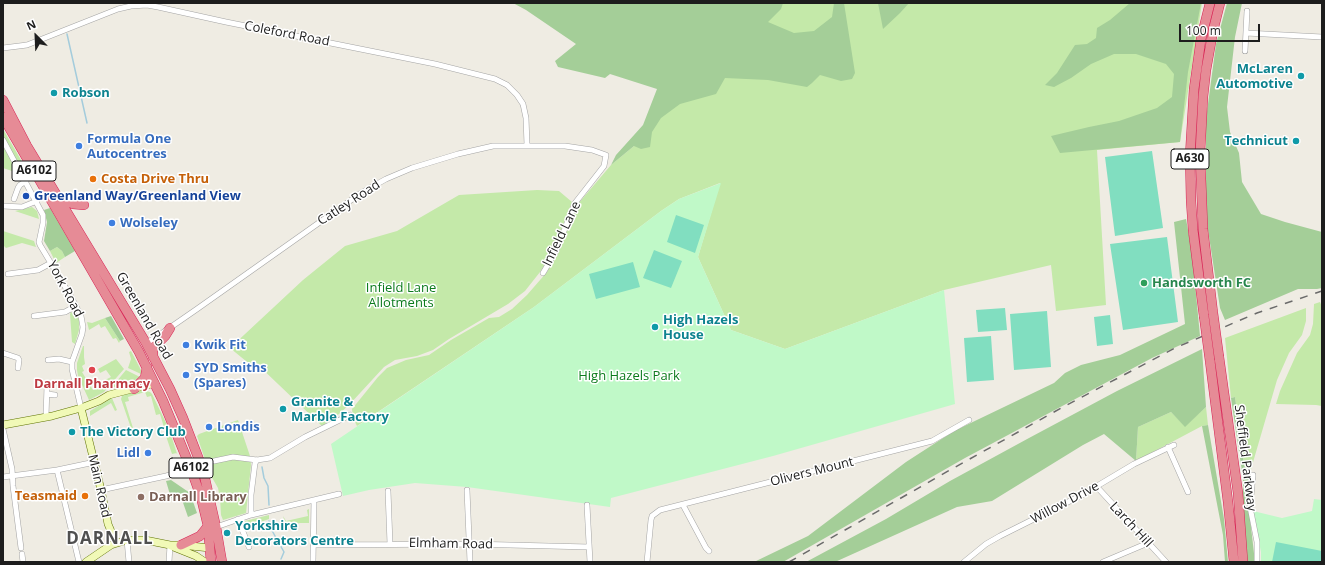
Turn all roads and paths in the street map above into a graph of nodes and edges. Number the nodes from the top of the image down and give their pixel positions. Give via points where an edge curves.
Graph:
1 (1210, 3) edge
2 (1220, 3) edge
3 (1246, 11) dead end
4 (1246, 33) junction
5 (1322, 37) edge
6 (3, 49) edge
7 (1245, 51) dead end
8 (3, 100) edge
9 (3, 118) edge
10 (3, 140) edge
11 (528, 145) junction
12 (606, 155) joint
13 (26, 181) junction
14 (60, 198) junction
15 (14, 199) dead end
16 (37, 201) junction
17 (84, 205) dead end
18 (3, 206) edge
19 (72, 219) junction
20 (64, 224) junction
21 (51, 263) junction
22 (543, 273) dead end
23 (8, 274) dead end
24 (76, 306) junction
25 (34, 316) dead end
26 (170, 328) junction
27 (132, 341) junction
28 (146, 343) junction
29 (3, 353) edge
30 (153, 355) junction
31 (48, 360) dead end
32 (72, 362) junction
33 (18, 368) dead end
34 (147, 369) junction
35 (155, 383) junction
36 (47, 386) dead end
37 (134, 388) junction
38 (170, 389) junction
39 (47, 394) junction
40 (55, 395) dead end
41 (81, 408) junction
42 (350, 415) dead end
43 (46, 416) junction
44 (969, 420) dead end
45 (3, 425) edge
46 (3, 429) edge
47 (1174, 445) dead end
48 (1168, 447) junction
49 (257, 460) junction
50 (214, 461) dead end
51 (95, 462) junction
52 (191, 469) junction
53 (57, 470) junction
54 (1253, 475) dead end
55 (12, 476) junction
56 (3, 477) edge
57 (1097, 487) junction
58 (101, 490) junction
59 (467, 490) dead end
60 (388, 491) dead end
61 (1188, 492) dead end
62 (339, 494) dead end
63 (314, 500) junction
64 (587, 505) dead end
65 (683, 505) junction
66 (251, 515) junction
67 (238, 519) junction
68 (212, 527) junction
69 (127, 540) junction
70 (116, 543) junction
71 (1148, 543) junction
72 (390, 544) junction
73 (470, 544) junction
74 (170, 545) junction
75 (181, 545) junction
76 (313, 545) junction
77 (249, 547) dead end
78 (589, 547) junction
79 (21, 548) dead end
80 (210, 548) junction
81 (709, 551) dead end
82 (22, 554) dead end
83 (222, 559) edge
84 (23, 562) edge
85 (79, 562) edge
86 (86, 562) edge
87 (129, 562) edge
88 (169, 562) edge
89 (205, 562) edge
90 (211, 562) edge
91 (313, 562) edge
92 (470, 562) edge
93 (590, 562) edge
94 (647, 562) edge
95 (964, 562) edge
96 (1103, 562) edge
97 (1166, 562) edge
98 (1234, 562) edge
99 (1243, 562) edge
100 (1258, 562) edge

1 - 98 highway, Sheffield Parkway / A630, bridge via 1201,39 1194,89 1190,156 1191,201
2 - 99 highway, Sheffield Parkway / A630, bridge via 1203,97 1200,154 1203,229 1238,493
3 - 4 street
4 - 5 street
4 - 7 street
6 - 11 street, Coleford Road via 27,45 118,9 147,5 435,64 495,79 507,85 522,104
8 - 14 highway, Greenland Road / A6102
9 - 20 highway, Greenland Road / A6102
10 - 13 street
11 - 12 street, Catley Road via 565,146
11 - 26 street, Catley Road via 493,146 458,154 386,179 361,193
12 - 22 street, Infield Lane via 604,166 575,204 556,251
13 - 15 street via 20,185
13 - 16 street
14 - 17 highway via 73,204
14 - 19 highway, Greenland Road / A6102
16 - 18 street via 22,207
16 - 21 street, York Road via 43,215 39,242
19 - 20 highway
19 - 28 highway, Greenland Road / A6102
20 - 27 highway, Greenland Road / A6102
21 - 23 street via 38,270
21 - 24 street, York Road
24 - 25 street via 65,312
24 - 32 street, York Road via 83,327
26 - 28 street, Catley Road
26 - 30 highway via 155,346
27 - 28 highway
27 - 34 highway, Greenland Road / A6102
28 - 30 highway, Greenland Road / A6102
28 - 34 highway via 143,352
29 - 33 street via 18,358
30 - 35 highway via 158,374
30 - 38 highway, Greenland Road / A6102
31 - 32 street
32 - 41 street, York Road via 73,378
34 - 35 highway, Greenland Road / A6102
34 - 37 highway via 145,378
35 - 37 main road
35 - 38 highway
35 - 52 highway, Greenland Road / A6102
36 - 39 street
37 - 41 main road via 109,395
38 - 68 highway, Greenland Road / A6102 via 203,470
39 - 40 street
39 - 43 street
41 - 43 main road
41 - 51 main road, Main Road
42 - 49 street via 270,458
43 - 45 main road
44 - 65 street, Olivers Mount via 927,442
46 - 55 street
47 - 48 street, Willow Drive
48 - 57 street, Willow Drive
48 - 61 street
49 - 50 street via 233,457
49 - 66 street via 251,495
51 - 53 street
51 - 58 main road, Main Road
52 - 58 street
52 - 68 highway, Greenland Road / A6102
53 - 55 street
53 - 85 street
54 - 100 street via 1250,507
55 - 56 street
55 - 79 street
57 - 71 street, Larch Hill
57 - 95 street, Willow Drive via 1000,536
58 - 70 main road, Main Road via 110,530
59 - 73 street
60 - 72 street
62 - 63 street
63 - 66 street
63 - 76 street
64 - 78 street
65 - 81 street
65 - 94 street, Olivers Mount via 660,510 652,516
66 - 67 street
67 - 68 street
67 - 77 street
68 - 75 highway
68 - 80 highway, Greenland Road / A6102
68 - 83 highway, Greenland Road / A6102
69 - 70 main road
69 - 74 main road via 145,540
69 - 87 street
70 - 86 main road
71 - 96 street
71 - 97 street, Larch Hill
72 - 73 street, Elmham Road
72 - 76 street, Elmham Road
73 - 78 street, Elmham Road
73 - 92 street
74 - 75 main road
74 - 88 street
74 - 89 main road
75 - 80 main road
76 - 91 street
78 - 93 street
80 - 83 highway via 218,552
80 - 90 highway, Greenland Road / A6102
82 - 84 street

